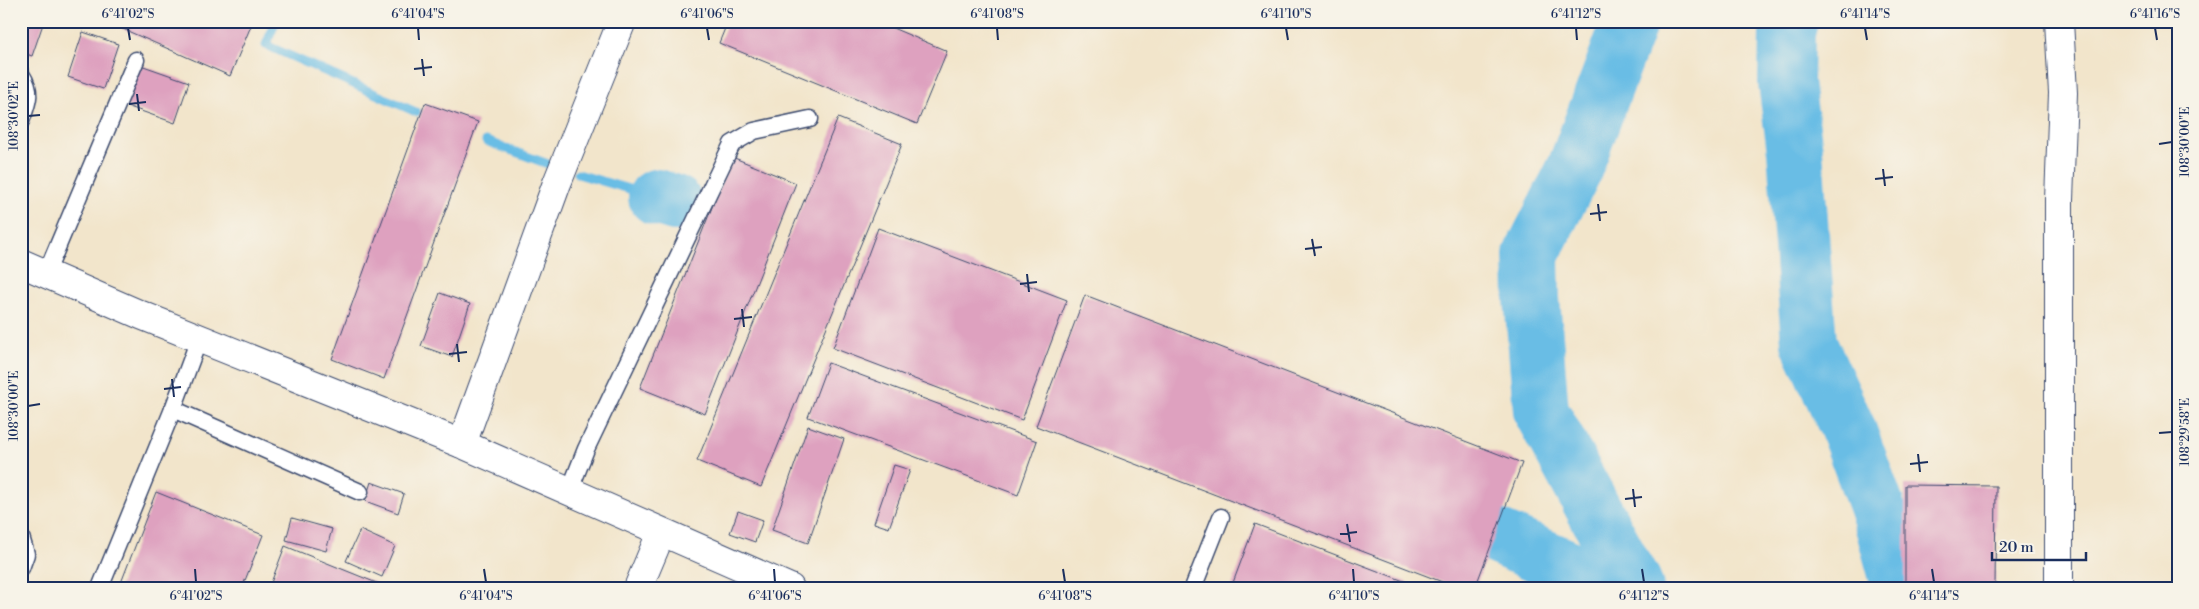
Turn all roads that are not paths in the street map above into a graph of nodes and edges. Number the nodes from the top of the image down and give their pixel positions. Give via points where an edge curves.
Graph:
1 (622, 21) edge
2 (2059, 21) edge
3 (136, 60) dead end
4 (21, 74) edge
5 (810, 119) dead end
6 (21, 121) edge
7 (21, 262) edge
8 (46, 274) junction
9 (199, 339) junction
10 (173, 409) junction
11 (462, 444) junction
12 (360, 492) dead end
13 (569, 492) junction
14 (1221, 517) dead end
15 (661, 533) junction
16 (21, 537) edge
17 (21, 568) edge
18 (100, 588) edge
19 (638, 588) edge
20 (790, 588) edge
21 (1193, 588) edge
22 (2059, 588) edge

1 - 11 street via 557,183
2 - 22 street via 2063,93 2059,200
3 - 8 lane
4 - 6 lane via 29,85
5 - 13 lane via 754,131 732,144 586,449
7 - 8 street
8 - 9 street
9 - 10 lane
9 - 11 street
10 - 12 lane
10 - 18 lane
11 - 13 street
13 - 15 street
14 - 21 lane
15 - 19 street
15 - 20 street
16 - 17 lane via 26,554

